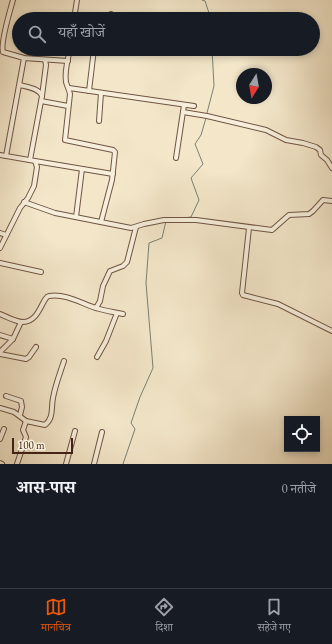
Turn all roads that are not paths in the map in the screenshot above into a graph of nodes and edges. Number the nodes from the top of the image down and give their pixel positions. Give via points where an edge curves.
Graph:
1 (12, 0) edge
2 (77, 0) edge
3 (75, 12) edge
4 (6, 30) junction
5 (0, 32) edge
6 (2, 52) edge
7 (12, 55) edge
8 (17, 56) edge
9 (69, 56) edge
10 (93, 56) edge
11 (24, 58) junction
12 (45, 60) junction
13 (68, 61) junction
14 (20, 85) junction
15 (69, 88) junction
16 (89, 91) junction
17 (101, 92) junction
18 (42, 96) junction
19 (42, 101) junction
20 (184, 104) junction
21 (68, 106) junction
22 (194, 106) dead end
23 (183, 112) junction
24 (99, 122) dead end
25 (0, 155) edge
26 (6, 156) junction
27 (176, 158) dead end
28 (30, 160) junction
29 (35, 161) junction
30 (332, 168) edge
31 (82, 169) junction
32 (113, 174) junction
33 (332, 201) edge
34 (24, 202) junction
35 (76, 217) junction
36 (101, 222) junction
37 (136, 227) junction
38 (249, 228) junction
39 (0, 233) edge
40 (6, 235) junction
41 (0, 248) edge
42 (0, 263) edge
43 (41, 272) dead end
44 (96, 308) junction
45 (117, 312) junction
46 (0, 314) edge
47 (123, 314) dead end
48 (21, 322) junction
49 (332, 330) edge
50 (0, 335) edge
51 (14, 339) junction
52 (36, 347) dead end
53 (0, 353) edge
54 (97, 357) dead end
55 (64, 361) dead end
56 (6, 396) dead end
57 (0, 408) edge
58 (20, 415) junction
59 (26, 421) junction
60 (4, 429) dead end
61 (75, 431) dead end
62 (102, 432) dead end
63 (0, 439) edge
64 (17, 464) edge
65 (66, 464) edge
66 (94, 464) edge

1 - 4 street
2 - 3 street
4 - 5 street
4 - 6 street
6 - 7 street
8 - 11 street
9 - 13 street
10 - 16 street
11 - 12 street
11 - 14 street
12 - 13 street
12 - 18 street
13 - 15 street via 66,81
14 - 18 street via 38,91
14 - 26 street
15 - 16 street
15 - 21 street
16 - 17 street
17 - 20 street
17 - 24 street
18 - 19 street
19 - 21 street
19 - 28 street
20 - 22 street
20 - 23 street
21 - 32 street via 65,140 115,151
23 - 27 street
23 - 30 street via 266,130 286,140 316,147
25 - 26 street
26 - 28 street
28 - 29 street
29 - 31 street
29 - 34 street via 37,166 34,186
31 - 32 street
31 - 35 street
32 - 36 street
33 - 38 street via 323,200 309,214 289,215 272,230
34 - 35 street
34 - 40 street
35 - 36 street
36 - 37 street
37 - 38 street via 166,220 196,220
37 - 44 street via 127,262 110,271
38 - 49 street via 243,295 278,304
39 - 40 street
40 - 41 street
42 - 43 street
44 - 45 street
44 - 48 street via 64,297 48,296 37,314 28,321
45 - 47 street
45 - 54 street
46 - 48 street
48 - 51 street
50 - 51 street
51 - 53 street
52 - 53 street via 26,359
55 - 59 street via 47,423 43,425
56 - 58 street via 21,401
57 - 58 street
58 - 59 street
59 - 64 street via 23,430 26,437
60 - 63 street
61 - 65 street
62 - 66 street

